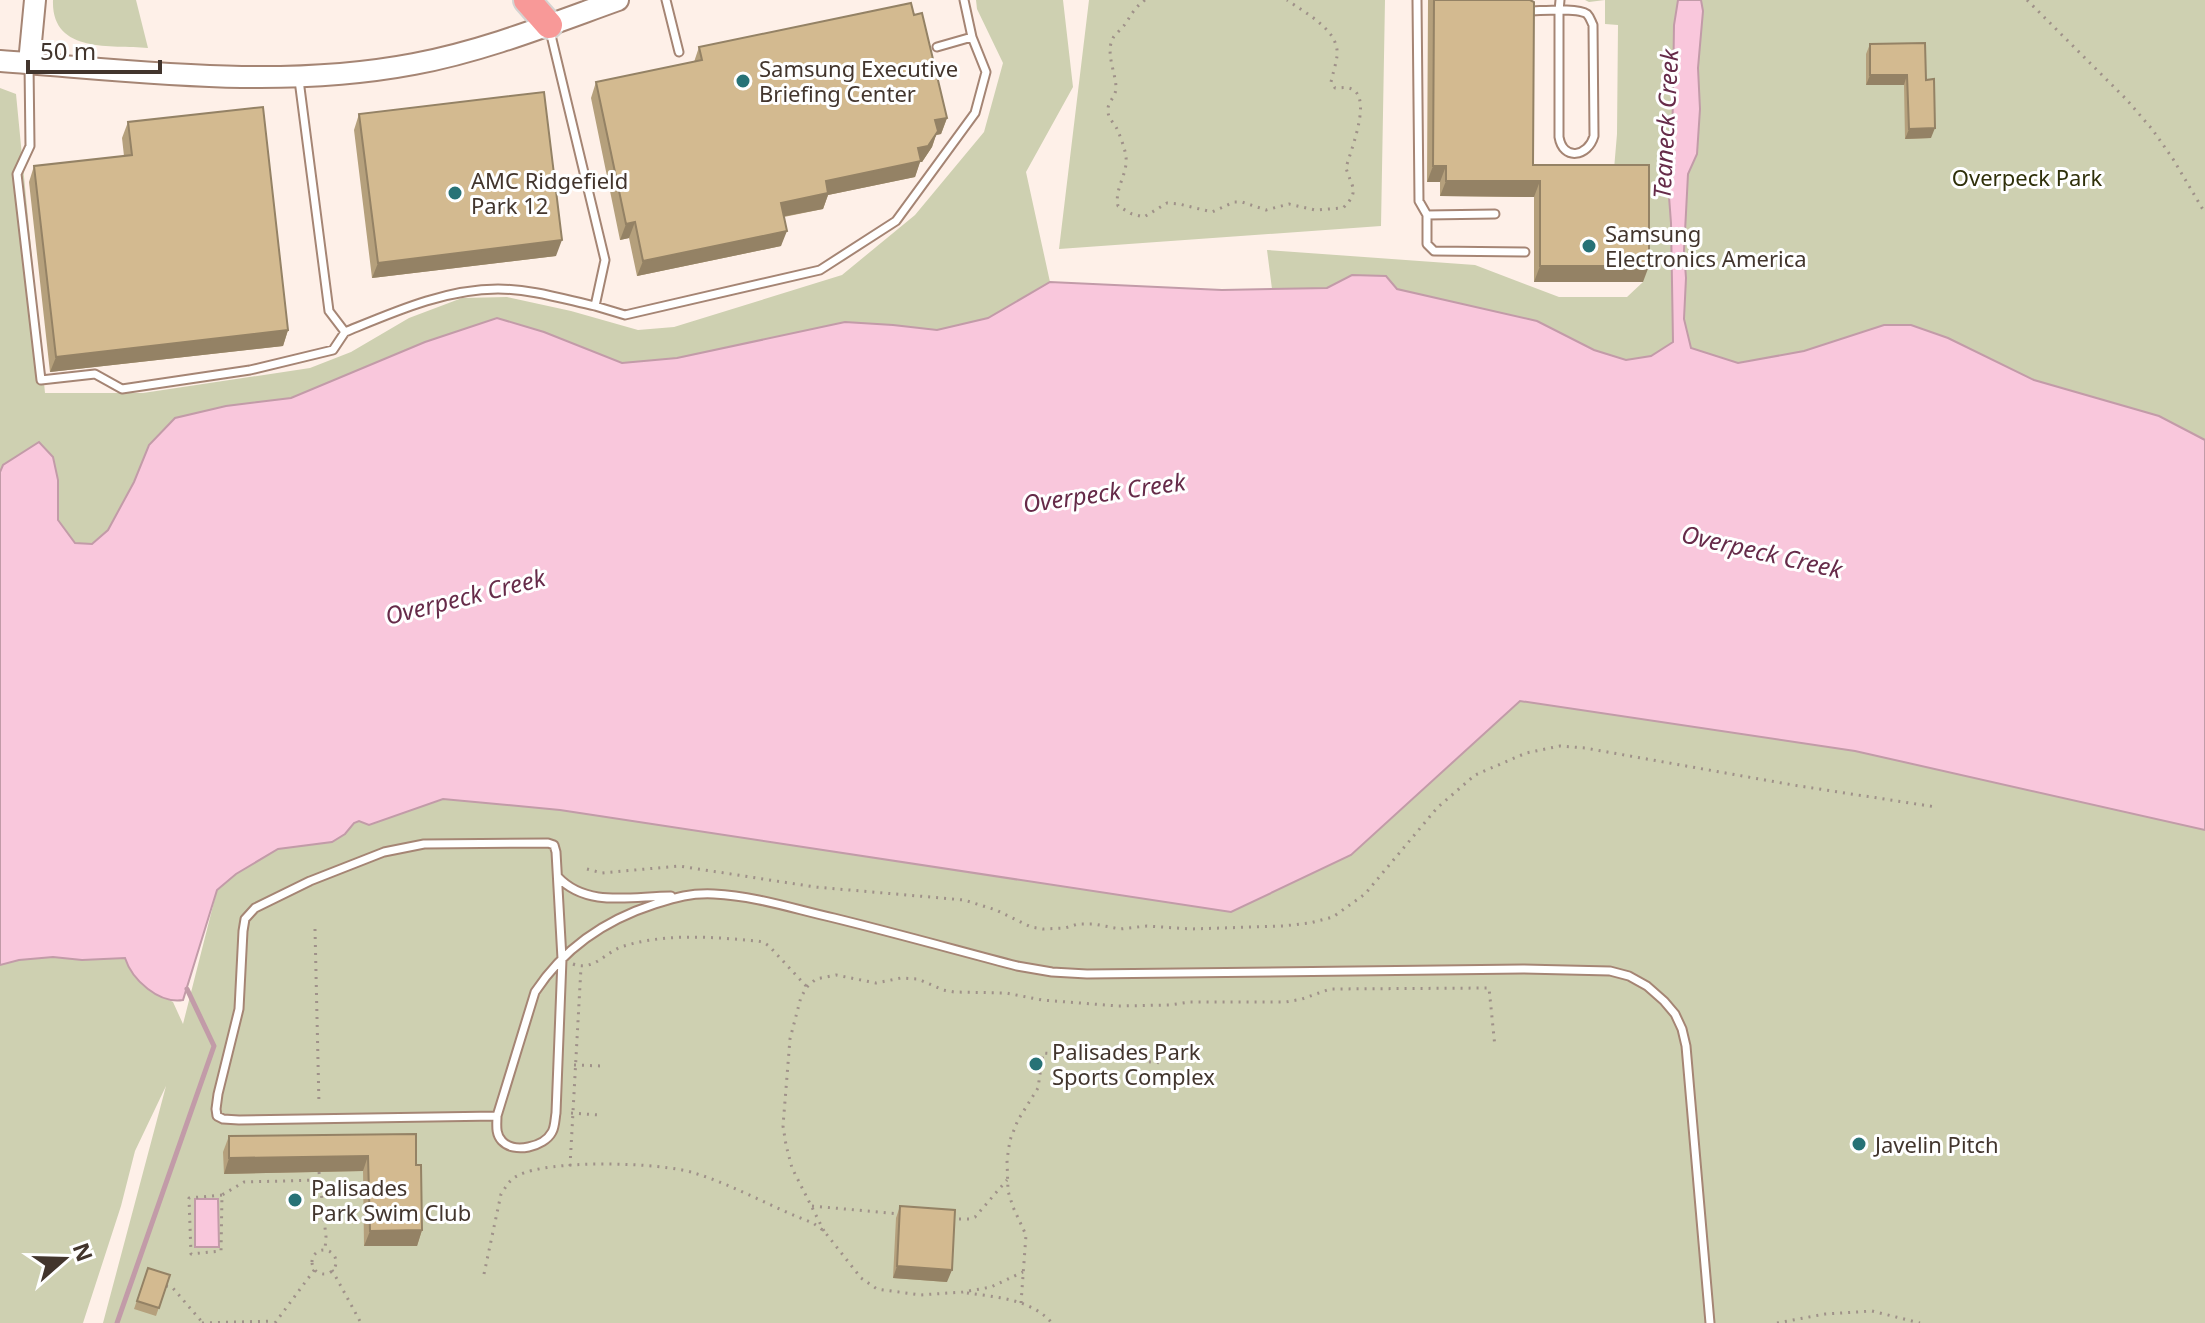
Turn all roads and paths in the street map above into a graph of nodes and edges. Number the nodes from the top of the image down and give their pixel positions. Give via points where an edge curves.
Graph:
1 (35, 0) edge
2 (527, 0) edge
3 (618, 0) edge
4 (666, 0) edge
5 (964, 0) edge
6 (1145, 0) edge
7 (1287, 0) edge
8 (1560, 0) edge
9 (2027, 0) edge
10 (1417, 4) edge
11 (1428, 8) dead end
12 (1528, 11) edge
13 (1559, 11) junction
14 (550, 12) edge
15 (972, 37) junction
16 (937, 47) dead end
17 (679, 52) dead end
18 (0, 61) edge
19 (29, 63) junction
20 (299, 78) junction
21 (2205, 213) edge
22 (1495, 214) dead end
23 (1427, 215) junction
24 (1525, 252) dead end
25 (595, 306) junction
26 (345, 332) junction
27 (1936, 807) dead end
28 (587, 869) dead end
29 (558, 877) junction
30 (677, 896) junction
31 (315, 929) dead end
32 (562, 959) junction
33 (581, 967) junction
34 (807, 987) junction
35 (1495, 1047) dead end
36 (1163, 1063) dead end
37 (558, 1064) junction
38 (575, 1065) junction
39 (602, 1066) dead end
40 (556, 1113) junction
41 (573, 1113) junction
42 (599, 1115) dead end
43 (497, 1116) junction
44 (319, 1119) junction
45 (570, 1166) junction
46 (319, 1172) edge
47 (320, 1180) junction
48 (1007, 1180) junction
49 (222, 1195) junction
50 (810, 1206) junction
51 (900, 1214) edge
52 (945, 1218) edge
53 (824, 1231) junction
54 (325, 1250) junction
55 (315, 1269) junction
56 (332, 1270) junction
57 (1023, 1272) junction
58 (484, 1274) dead end
59 (166, 1286) edge
60 (963, 1292) junction
61 (1021, 1303) junction
62 (202, 1322) edge
63 (274, 1322) edge
64 (361, 1323) edge
65 (1052, 1323) edge
66 (1710, 1323) edge
67 (1777, 1323) edge
68 (1920, 1323) edge

1 - 19 main road
2 - 14 highway
3 - 14 main road
4 - 17 lane
5 - 15 lane
6 - 7 path via 1113,38 1116,89 1108,111 1126,157 1118,206 1144,217 1167,203 1212,212 1234,202 1266,210 1289,204 1315,210 1343,208 1349,202 1354,185 1346,168 1358,125 1357,93 1335,88 1333,38
8 - 13 lane
9 - 21 path via 2152,129
10 - 11 lane
10 - 23 lane via 1418,185
12 - 13 lane
13 - 13 lane via 1559,137 1562,148 1575,153 1587,149 1594,136 1593,25 1584,12
14 - 20 main road via 485,46 436,59
14 - 25 lane via 605,260
15 - 16 lane
15 - 25 lane via 986,72 975,113 896,221 820,270 625,315
18 - 19 main road
19 - 20 main road
19 - 26 lane via 30,146 17,174 41,380 95,374 122,389 202,378 333,350
20 - 26 lane via 329,311
22 - 23 lane
23 - 24 lane via 1427,244 1434,251
25 - 26 lane via 498,289 401,309
27 - 28 path via 1560,746 1526,753 1475,775 1437,808 1365,894 1333,917 1283,926 1120,929 1078,924 1043,929 964,900 815,887 679,866 602,873
29 - 30 lane via 568,889 599,899
29 - 32 lane
29 - 44 lane via 551,843 424,844 384,852 310,881 249,913 243,931 239,1009 216,1113 239,1120
30 - 32 lane via 608,923
30 - 66 lane via 713,894 776,903 1052,972 1589,969 1629,976 1675,1014 1686,1046
31 - 44 path
32 - 33 path
32 - 37 lane
32 - 43 lane via 535,992
33 - 34 path via 619,947 656,939 744,940 769,946
33 - 38 path
34 - 35 path via 836,975 876,983 918,979 954,992 1118,1006 1286,1002 1330,989 1489,988
34 - 50 path via 790,1039 783,1126 792,1168
36 - 48 path via 1043,1053 1038,1088 1010,1140
37 - 38 path
37 - 40 lane
38 - 39 path
38 - 41 path
40 - 41 path
40 - 43 lane via 553,1131 528,1148 501,1140
41 - 42 path
41 - 45 path
43 - 44 lane
45 - 53 path via 638,1164 692,1172
45 - 58 path via 528,1172 507,1184
46 - 47 path
47 - 49 path via 244,1182
47 - 54 path
48 - 52 path via 975,1217
48 - 57 path via 1026,1235
49 - 49 path via 221,1251 191,1254 189,1198
50 - 51 path
50 - 53 path
53 - 60 path via 861,1278 877,1289 920,1295
54 - 55 path via 315,1255
54 - 56 path via 336,1259
55 - 56 path
55 - 63 path
56 - 64 path
57 - 60 path via 991,1287
57 - 61 path
59 - 62 path
60 - 61 path
61 - 65 path
62 - 63 path
67 - 68 path via 1872,1311

